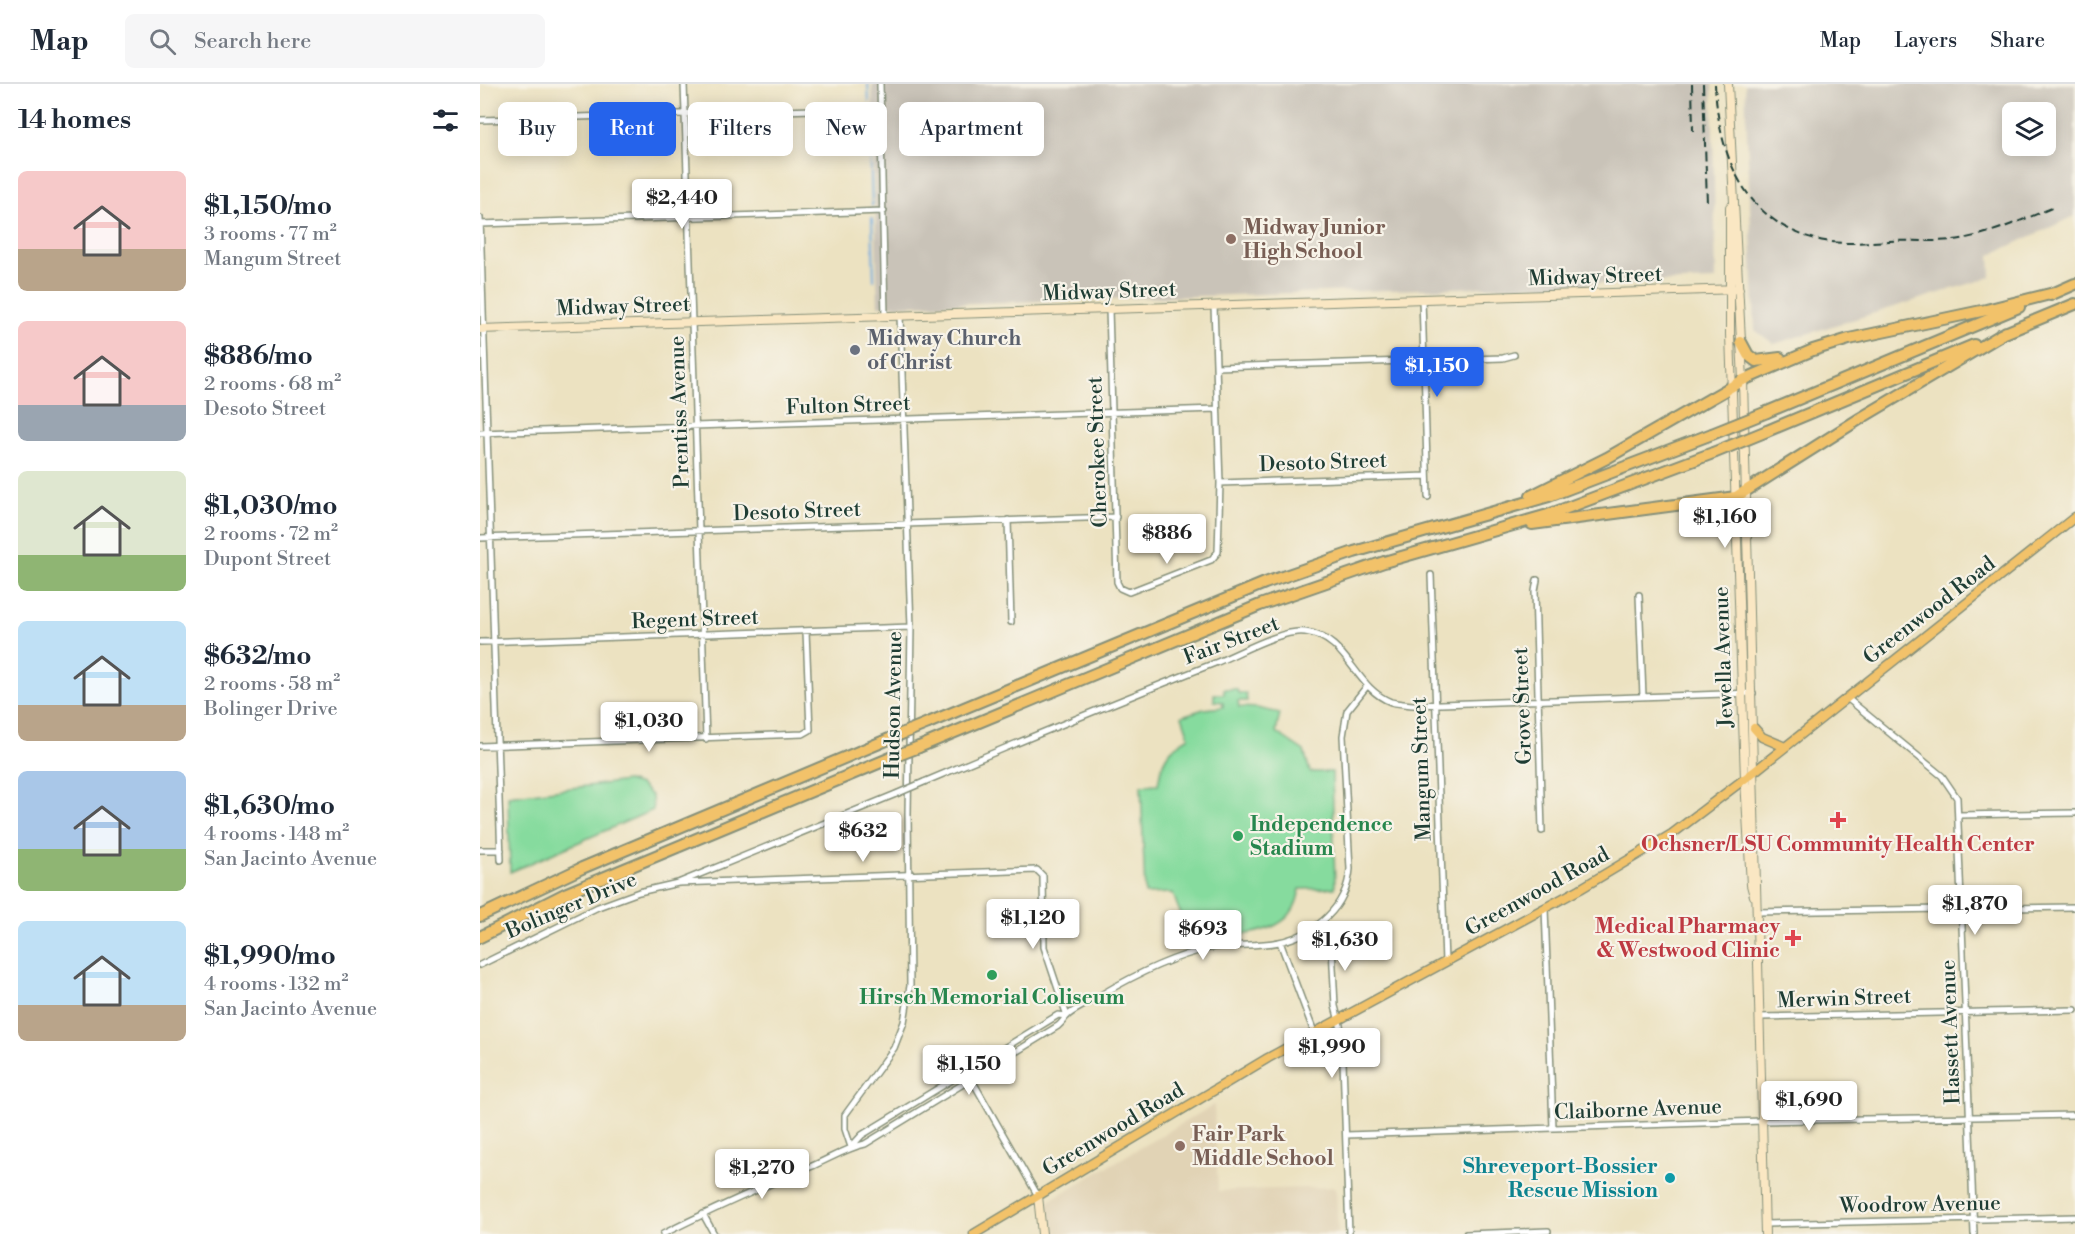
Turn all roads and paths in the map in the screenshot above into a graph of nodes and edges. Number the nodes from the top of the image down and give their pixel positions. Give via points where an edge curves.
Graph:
1 (684, 84) edge
2 (880, 84) edge
3 (1728, 84) edge
4 (881, 102) edge
5 (805, 110) edge
6 (685, 114) junction
7 (480, 120) edge
8 (882, 156) edge
9 (1732, 184) junction
10 (884, 211) junction
11 (480, 218) edge
12 (689, 218) junction
13 (480, 224) edge
14 (2075, 284) edge
15 (1729, 289) junction
16 (1739, 289) junction
17 (2055, 293) junction
18 (1422, 299) junction
19 (2075, 304) edge
20 (1214, 306) junction
21 (1109, 309) junction
22 (885, 316) junction
23 (900, 316) junction
24 (693, 322) junction
25 (482, 329) edge
26 (2006, 332) junction
27 (1741, 342) junction
28 (1813, 350) junction
29 (1514, 355) dead end
30 (1424, 361) junction
31 (1216, 367) junction
32 (1743, 380) junction
33 (1732, 386) junction
34 (1217, 410) junction
35 (1113, 413) junction
36 (904, 419) junction
37 (697, 427) junction
38 (480, 433) edge
39 (488, 433) junction
40 (1427, 476) junction
41 (1220, 483) junction
42 (1746, 491) junction
43 (1428, 497) dead end
44 (1736, 497) junction
45 (1505, 509) junction
46 (1116, 517) junction
47 (2075, 517) edge
48 (1008, 520) junction
49 (908, 524) junction
50 (1518, 524) junction
51 (700, 531) junction
52 (491, 537) junction
53 (480, 538) edge
54 (1431, 576) dead end
55 (1537, 580) dead end
56 (1639, 595) dead end
57 (1011, 622) dead end
58 (911, 627) junction
59 (806, 632) junction
60 (703, 635) junction
61 (495, 641) junction
62 (480, 642) edge
63 (1367, 686) junction
64 (1743, 693) junction
65 (1753, 693) junction
66 (1643, 697) junction
67 (1847, 698) junction
68 (1538, 702) junction
69 (1436, 705) junction
70 (1754, 728) junction
71 (706, 739) junction
72 (480, 746) edge
73 (498, 746) junction
74 (1785, 747) junction
75 (1755, 771) junction
76 (1745, 779) junction
77 (896, 794) joint
78 (2075, 813) edge
79 (1959, 815) junction
80 (1542, 831) dead end
81 (480, 850) edge
82 (501, 850) junction
83 (501, 860) dead end
84 (909, 873) junction
85 (678, 883) junction
86 (2075, 907) edge
87 (1545, 908) junction
88 (1963, 908) junction
89 (1756, 912) junction
90 (480, 916) edge
91 (1331, 927) dead end
92 (480, 937) edge
93 (1280, 942) junction
94 (1445, 962) junction
95 (480, 965) edge
96 (2075, 1010) edge
97 (1966, 1012) junction
98 (1067, 1016) junction
99 (1759, 1017) junction
100 (1337, 1020) junction
101 (1314, 1032) junction
102 (972, 1080) junction
103 (2075, 1115) edge
104 (1970, 1116) junction
105 (1762, 1121) junction
106 (1553, 1128) junction
107 (1346, 1135) junction
108 (851, 1147) junction
109 (1038, 1196) junction
110 (703, 1214) junction
111 (2075, 1217) edge
112 (1973, 1219) junction
113 (1765, 1224) junction
114 (1548, 1231) dead end
115 (663, 1234) edge
116 (714, 1234) edge
117 (974, 1234) edge
118 (1042, 1234) edge
119 (1349, 1234) edge
120 (1466, 1234) edge
121 (1766, 1234) edge
122 (1974, 1234) edge

1 - 6 street, Prentiss Avenue
2 - 4 street
3 - 9 main road, Jewella Avenue
5 - 6 street
6 - 7 street
6 - 12 street, Prentiss Avenue
8 - 10 street
9 - 15 main road, Jewella Avenue
9 - 16 main road, Jewella Avenue
10 - 12 street
10 - 22 street
11 - 13 street
12 - 13 street
12 - 24 street, Prentiss Avenue
13 - 25 street
14 - 17 highway
15 - 16 main road, Midway Street
15 - 18 main road, Midway Street
15 - 33 main road, Jewella Avenue
16 - 27 main road, Jewella Avenue
17 - 28 highway
17 - 45 highway, bridge via 1602,478
18 - 20 main road, Midway Street
18 - 30 street
19 - 26 highway
20 - 21 main road, Midway Street
20 - 31 street
21 - 23 main road, Midway Street
21 - 35 street, Cherokee Street
22 - 23 main road, Midway Street
22 - 24 main road, Midway Street
23 - 36 street, Hudson Avenue
24 - 25 main road, Midway Street
24 - 37 street, Prentiss Avenue
25 - 39 street
26 - 42 highway
26 - 50 highway, bridge via 1713,453
27 - 28 highway via 1748,355 1759,362
27 - 32 main road, Jewella Avenue
28 - 32 highway
29 - 30 street
30 - 31 street
30 - 40 street
31 - 34 street
32 - 33 highway
32 - 42 main road, Jewella Avenue
33 - 44 main road, Jewella Avenue
33 - 45 highway via 1606,458
34 - 35 street, Fulton Street
34 - 41 street
35 - 36 street, Fulton Street
35 - 46 street, Cherokee Street
36 - 37 street, Fulton Street
36 - 49 street, Hudson Avenue
37 - 39 street, Fulton Street
37 - 51 street, Prentiss Avenue
38 - 39 street, Fulton Street
39 - 52 street
40 - 41 street, Desoto Street
40 - 43 street
41 - 46 street, Cherokee Street via 1220,545 1215,557 1134,592 1125,592 1118,582
42 - 44 highway
42 - 65 main road, Jewella Avenue
44 - 50 highway
44 - 64 main road, Jewella Avenue
45 - 90 highway, bridge via 1354,552 1265,583 582,868
46 - 48 street, Desoto Street
47 - 67 main road, Greenwood Road
48 - 49 street, Desoto Street
48 - 57 street
49 - 51 street, Desoto Street
49 - 58 street, Hudson Avenue
50 - 92 highway, bridge via 1384,562 1260,605 567,893
51 - 52 street, Desoto Street
51 - 60 street, Prentiss Avenue
52 - 53 street, Desoto Street
52 - 61 street
54 - 69 street, Mangum Street
55 - 68 street, Grove Street
56 - 66 street
58 - 59 street, Regent Street
58 - 84 street, Hudson Avenue
59 - 60 street, Regent Street
59 - 71 street via 810,730 797,736
60 - 61 street, Regent Street
60 - 71 street, Prentiss Avenue
61 - 62 street, Regent Street
61 - 73 street
63 - 69 street, Fair Street via 1390,702
63 - 77 street, Fair Street, bridge via 1329,640 1306,632 1284,635
63 - 93 street via 1347,711 1343,736 1350,869 1346,893 1331,914 1305,933
64 - 65 street, Fair Street
64 - 66 street, Fair Street
64 - 76 main road, Jewella Avenue
65 - 70 main road, Jewella Avenue
66 - 68 street, Fair Street
67 - 74 main road, Greenwood Road
67 - 79 street, Hassett Avenue via 1949,783 1957,798
68 - 69 street, Fair Street
68 - 80 street, Grove Street
69 - 94 street, Mangum Street
70 - 74 main road via 1762,737
70 - 75 main road, Jewella Avenue
71 - 73 street
72 - 73 street
73 - 82 street
74 - 75 main road, Greenwood Road
75 - 76 main road, Greenwood Road
75 - 89 main road, Jewella Avenue
76 - 87 main road, Greenwood Road via 1672,834
76 - 89 main road, Jewella Avenue
77 - 85 street, Bolinger Drive
78 - 79 street
79 - 88 street, Hassett Avenue
81 - 82 street
82 - 83 street
84 - 85 street, Bolinger Drive
84 - 98 street, Bolinger Drive via 1041,872 1044,947
84 - 108 street, Hudson Avenue via 907,1012 888,1058 845,1114 844,1129
85 - 95 street, Bolinger Drive via 598,907
86 - 88 street
87 - 94 main road, Greenwood Road
87 - 106 street
88 - 89 street
88 - 97 street, Hassett Avenue
89 - 99 main road, Jewella Avenue
91 - 100 street
93 - 98 street via 1223,945 1196,951 1146,971
93 - 101 street
94 - 100 main road, Greenwood Road
96 - 97 street, Merwin Street
97 - 99 street, Merwin Street
97 - 104 street, Hassett Avenue
98 - 102 street via 1058,1026
98 - 108 street via 1058,1015 862,1135
99 - 105 main road, Jewella Avenue
100 - 101 main road, Greenwood Road
100 - 107 street via 1342,1033
101 - 109 main road, Greenwood Road
102 - 108 street via 866,1144
102 - 109 street
103 - 104 street, Claiborne Avenue
104 - 105 street, Claiborne Avenue
104 - 112 street, Hassett Avenue
105 - 106 street, Claiborne Avenue
105 - 113 main road, Jewella Avenue
106 - 107 street, Claiborne Avenue
107 - 119 street
108 - 110 street
109 - 117 main road, Greenwood Road
109 - 118 main road
110 - 115 street
110 - 116 street
111 - 112 street, Woodrow Avenue
112 - 113 street, Woodrow Avenue
112 - 122 street, Hassett Avenue
113 - 121 main road, Jewella Avenue
114 - 120 street

